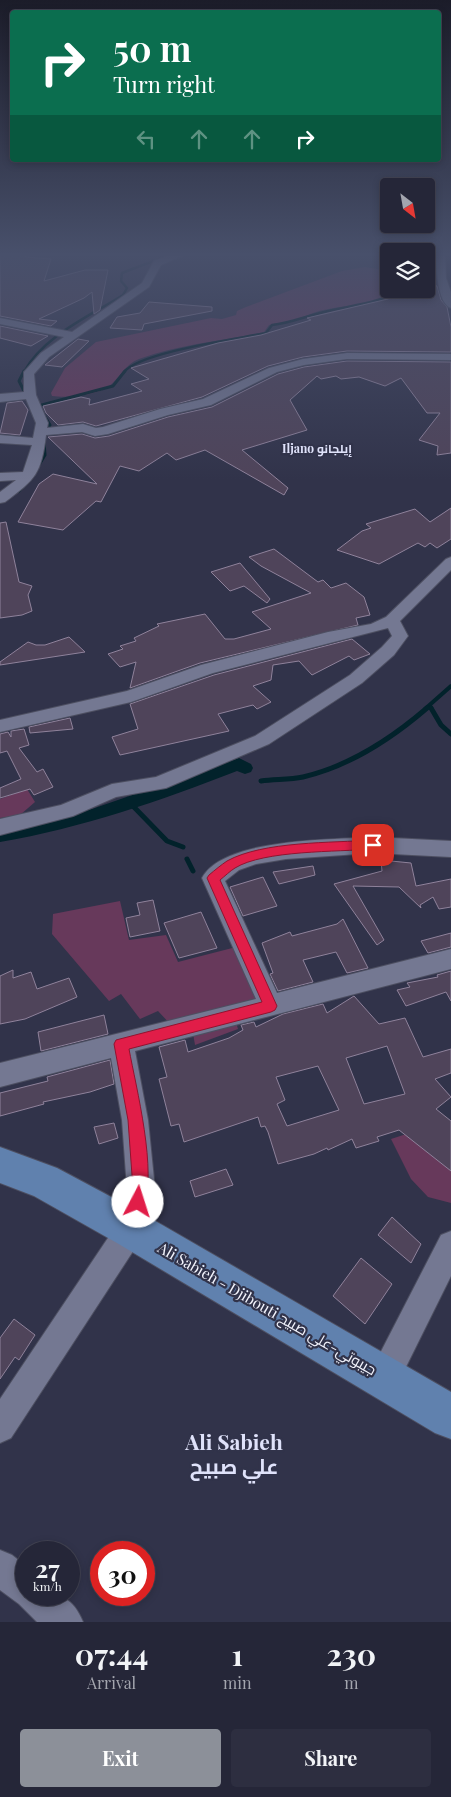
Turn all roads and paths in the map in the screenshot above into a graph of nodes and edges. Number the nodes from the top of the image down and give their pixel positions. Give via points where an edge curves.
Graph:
1 (40, 329) edge
2 (81, 329) edge
3 (72, 335) junction
4 (451, 357) edge
5 (30, 395) junction
6 (0, 398) edge
7 (40, 437) junction
8 (0, 439) edge
9 (28, 476) junction
10 (0, 477) edge
11 (0, 499) edge
12 (451, 562) edge
13 (392, 620) junction
14 (0, 726) edge
15 (0, 827) edge
16 (451, 849) edge
17 (451, 960) edge
18 (271, 1006) junction
19 (121, 1044) junction
20 (0, 1075) edge
21 (0, 1165) edge
22 (131, 1229) junction
23 (451, 1245) edge
24 (384, 1378) junction
25 (451, 1417) edge
26 (0, 1427) edge
27 (0, 1566) edge
28 (15, 1579) edge
29 (46, 1606) edge
30 (65, 1622) edge

1 - 3 street
2 - 3 street
3 - 5 street via 45,355 28,374
4 - 7 street via 364,355 303,362 273,370 207,402 104,431 83,428
5 - 6 street
5 - 7 street via 42,423
7 - 8 street
7 - 9 street
9 - 10 street
9 - 11 street
12 - 13 street
13 - 14 street via 376,628 328,637 207,669 131,696
13 - 15 street via 400,636 388,651 356,679 262,740 159,784 112,791 66,811
16 - 18 street via 373,845 286,851 246,858 213,878
17 - 18 street
18 - 19 street
19 - 20 street
19 - 22 street via 136,1120 141,1189
21 - 22 main road, Ali Sabieh - Djibouti جيبوتي-علي صبيح via 44,1181
22 - 24 main road, Ali Sabieh - Djibouti جيبوتي-علي صبيح
22 - 26 street
23 - 24 street
24 - 25 main road, Ali Sabieh - Djibouti جيبوتي-علي صبيح
27 - 28 street
29 - 30 street

